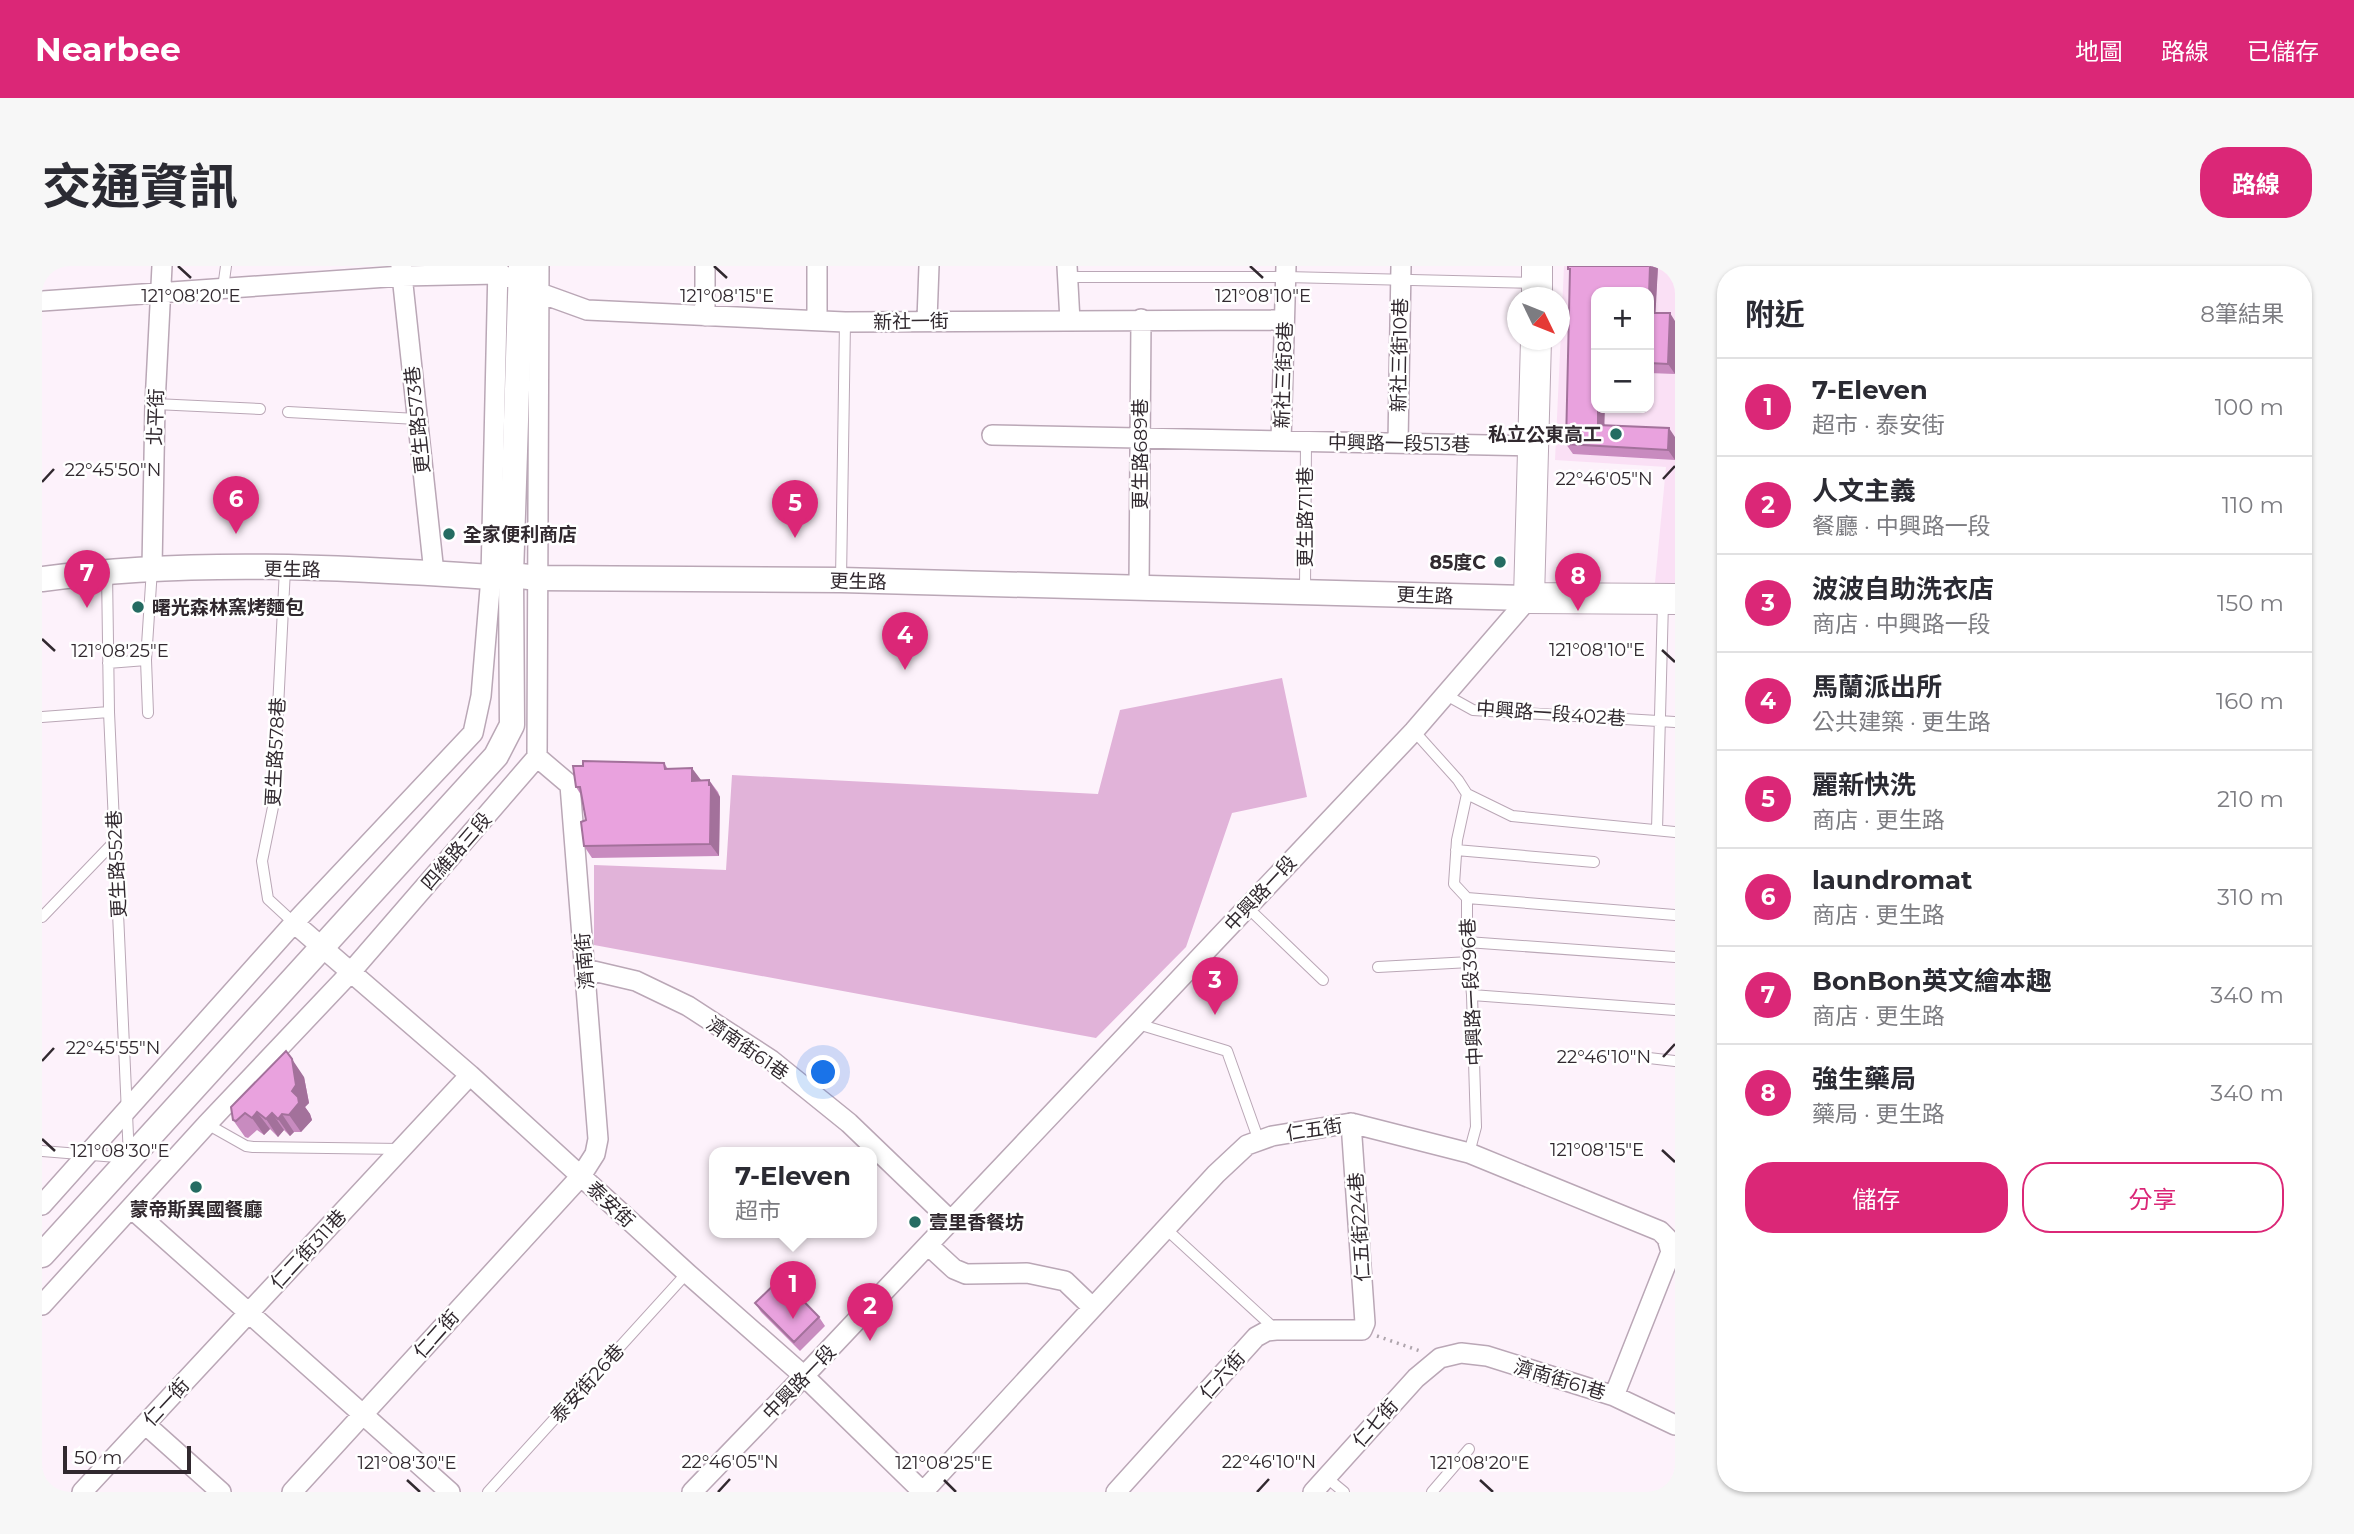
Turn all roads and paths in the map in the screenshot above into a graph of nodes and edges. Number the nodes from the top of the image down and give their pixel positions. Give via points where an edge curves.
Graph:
1 (162, 266) edge
2 (226, 266) edge
3 (705, 266) edge
4 (817, 266) edge
5 (929, 266) edge
6 (402, 271) edge
7 (1067, 272) edge
8 (1286, 272) edge
9 (1400, 273) edge
10 (520, 274) edge
11 (1537, 282) edge
12 (223, 288) junction
13 (161, 292) junction
14 (42, 301) edge
15 (705, 316) junction
16 (817, 319) junction
17 (1140, 319) junction
18 (927, 320) junction
19 (1284, 320) junction
20 (1070, 321) junction
21 (845, 322) junction
22 (1536, 350) edge
23 (155, 404) junction
24 (260, 409) dead end
25 (288, 412) dead end
26 (416, 419) junction
27 (992, 435) dead end
28 (1140, 438) junction
29 (1281, 441) junction
30 (1306, 442) junction
31 (1398, 443) junction
32 (1534, 446) junction
33 (152, 568) junction
34 (285, 569) junction
35 (107, 570) junction
36 (434, 573) junction
37 (501, 576) junction
38 (538, 578) junction
39 (42, 579) edge
40 (841, 580) junction
41 (1139, 589) junction
42 (1305, 592) junction
43 (1529, 598) junction
44 (1669, 598) edge
45 (146, 660) junction
46 (108, 663) junction
47 (1446, 695) junction
48 (109, 712) junction
49 (148, 713) dead end
50 (42, 717) edge
51 (1660, 722) junction
52 (1675, 722) edge
53 (1413, 731) junction
54 (537, 757) junction
55 (1467, 793) junction
56 (1657, 830) junction
57 (1675, 832) edge
58 (115, 841) junction
59 (1456, 850) junction
60 (1594, 862) dead end
61 (1466, 898) junction
62 (1247, 907) junction
63 (1675, 915) edge
64 (42, 917) edge
65 (294, 923) junction
66 (1467, 942) junction
67 (324, 948) junction
68 (1675, 957) edge
69 (1469, 962) junction
70 (1377, 967) dead end
71 (585, 970) junction
72 (350, 973) junction
73 (1324, 980) dead end
74 (1472, 996) junction
75 (1675, 1010) edge
76 (1137, 1024) junction
77 (1649, 1058) dead end
78 (1675, 1061) edge
79 (470, 1075) junction
80 (127, 1110) junction
81 (1351, 1123) junction
82 (207, 1124) junction
83 (1259, 1141) junction
84 (874, 1147) edge
85 (401, 1149) junction
86 (877, 1150) edge
87 (42, 1151) edge
88 (1469, 1153) junction
89 (87, 1155) junction
90 (129, 1158) junction
91 (581, 1176) junction
92 (42, 1205) edge
93 (131, 1208) junction
94 (951, 1221) junction
95 (1165, 1228) junction
96 (928, 1245) junction
97 (42, 1255) edge
98 (687, 1273) junction
99 (42, 1306) edge
100 (1092, 1307) junction
101 (250, 1312) junction
102 (1276, 1330) junction
103 (1362, 1330) junction
104 (1440, 1358) junction
105 (804, 1376) junction
106 (1614, 1396) junction
107 (363, 1414) junction
108 (145, 1424) junction
109 (1675, 1425) edge
110 (1469, 1449) dead end
111 (1320, 1485) edge
112 (693, 1491) edge
113 (82, 1492) edge
114 (221, 1492) edge
115 (292, 1492) edge
116 (450, 1492) edge
117 (488, 1492) edge
118 (923, 1492) edge
119 (1115, 1492) edge
120 (1343, 1492) edge
121 (1432, 1492) edge

1 - 13 street, 北平街
2 - 12 lane
3 - 15 street
4 - 16 street
5 - 18 street
6 - 10 street
6 - 12 street
6 - 26 street, 更生路573巷
7 - 8 lane
7 - 20 street
8 - 9 lane
8 - 19 street, 新社三街8巷
9 - 11 lane
9 - 31 street, 新社三街10巷
10 - 15 street, 新社一街 via 587,310
10 - 37 street, 四維路三段
10 - 38 street
12 - 13 street
13 - 14 street
13 - 23 street, 北平街
15 - 16 street, 新社一街
16 - 21 street, 新社一街
17 - 19 street, 新社一街
17 - 20 street, 新社一街
17 - 28 street, 更生路689巷
18 - 20 street, 新社一街
18 - 21 street, 新社一街
19 - 29 street, 新社三街8巷
21 - 40 lane
22 - 32 main road
23 - 24 lane
23 - 33 street, 北平街
25 - 26 lane
26 - 36 street, 更生路573巷
27 - 28 street, 中興路一段513巷
28 - 29 street, 中興路一段513巷
28 - 41 street, 更生路689巷
29 - 30 street, 中興路一段513巷
30 - 31 street, 中興路一段513巷
30 - 42 lane, 更生路711巷
31 - 32 street, 中興路一段513巷
32 - 43 main road
33 - 34 street, 更生路
33 - 35 street, 更生路
33 - 45 lane
34 - 36 street, 更生路
34 - 65 lane, 更生路578巷 via 273,807 262,861 268,899
35 - 39 street, 更生路
35 - 46 lane, 更生路552巷
36 - 37 street, 更生路
37 - 38 street, 更生路
37 - 65 street, 四維路三段 via 473,733
37 - 67 street, 四維路三段 via 512,725 496,757
38 - 40 street, 更生路
38 - 54 street
40 - 41 street, 更生路
41 - 42 street, 更生路
42 - 43 street, 更生路
43 - 44 main road, 更生路
43 - 47 street, 中興路一段
44 - 51 lane
45 - 46 lane
45 - 49 lane
46 - 48 lane, 更生路552巷
47 - 51 lane, 中興路一段402巷 via 1473,710
47 - 53 street, 中興路一段
48 - 50 lane
48 - 58 lane, 更生路552巷
51 - 52 lane, 中興路一段402巷
51 - 56 lane
53 - 55 lane
53 - 62 street, 中興路一段
54 - 71 street, 濟南街 via 570,785
54 - 72 street, 四維路三段
55 - 56 lane via 1512,816
55 - 59 lane, 中興路一段396巷
56 - 57 lane
58 - 64 lane
58 - 80 lane, 更生路552巷
59 - 60 lane
59 - 61 lane, 中興路一段396巷 via 1454,884
61 - 63 lane
61 - 66 lane, 中興路一段396巷
62 - 73 lane
62 - 76 street, 中興路一段
65 - 67 street, 泰安街
65 - 80 street, 四維路三段
66 - 68 lane
66 - 69 lane, 中興路一段396巷
67 - 72 street, 泰安街
67 - 90 street, 四維路三段
69 - 70 lane
69 - 74 lane, 中興路一段396巷
71 - 84 street, 濟南街61巷 via 636,981 688,1006 771,1060
71 - 91 street, 濟南街 via 598,1139 595,1154
72 - 79 street, 泰安街
72 - 82 street, 四維路三段
74 - 75 lane
74 - 88 lane, 中興路一段396巷 via 1476,1127
76 - 83 lane via 1227,1051
76 - 94 street, 中興路一段
77 - 78 lane
79 - 85 street, 仁二街311巷
79 - 91 street, 泰安街
80 - 89 street, 四維路三段
80 - 90 lane, 更生路552巷
81 - 83 street, 仁五街
81 - 88 street, 仁五街
81 - 103 street, 仁五街224巷
82 - 85 lane via 246,1146
82 - 93 street, 四維路三段
83 - 95 street, 仁五街 via 1247,1145
85 - 101 street, 仁二街311巷
86 - 94 street, 濟南街61巷
87 - 89 lane
88 - 106 street, 仁五街 via 1660,1231 1667,1238 1671,1252
89 - 90 lane
89 - 92 street, 四維路三段
90 - 97 street, 四維路三段
91 - 98 street, 泰安街
91 - 107 street, 仁二街
93 - 99 street, 四維路三段
93 - 101 street
94 - 96 street, 中興路一段
95 - 100 street, 仁五街
95 - 102 lane
96 - 100 street via 966,1274 1027,1273 1065,1281
96 - 105 street, 中興路一段
98 - 105 street, 泰安街
98 - 117 lane, 泰安街26巷
100 - 118 street, 仁五街
101 - 107 street
101 - 108 street, 仁一街
102 - 103 street
102 - 119 street, 仁六街 via 1256,1337
103 - 104 path
104 - 106 street, 濟南街61巷 via 1461,1353 1487,1356
104 - 111 street, 仁七街 via 1416,1378
105 - 112 street, 中興路一段
105 - 118 street, 泰安街
106 - 109 street, 濟南街61巷
107 - 115 street, 仁二街
107 - 116 street
108 - 113 street, 仁一街
108 - 114 street
110 - 121 lane
111 - 120 lane

